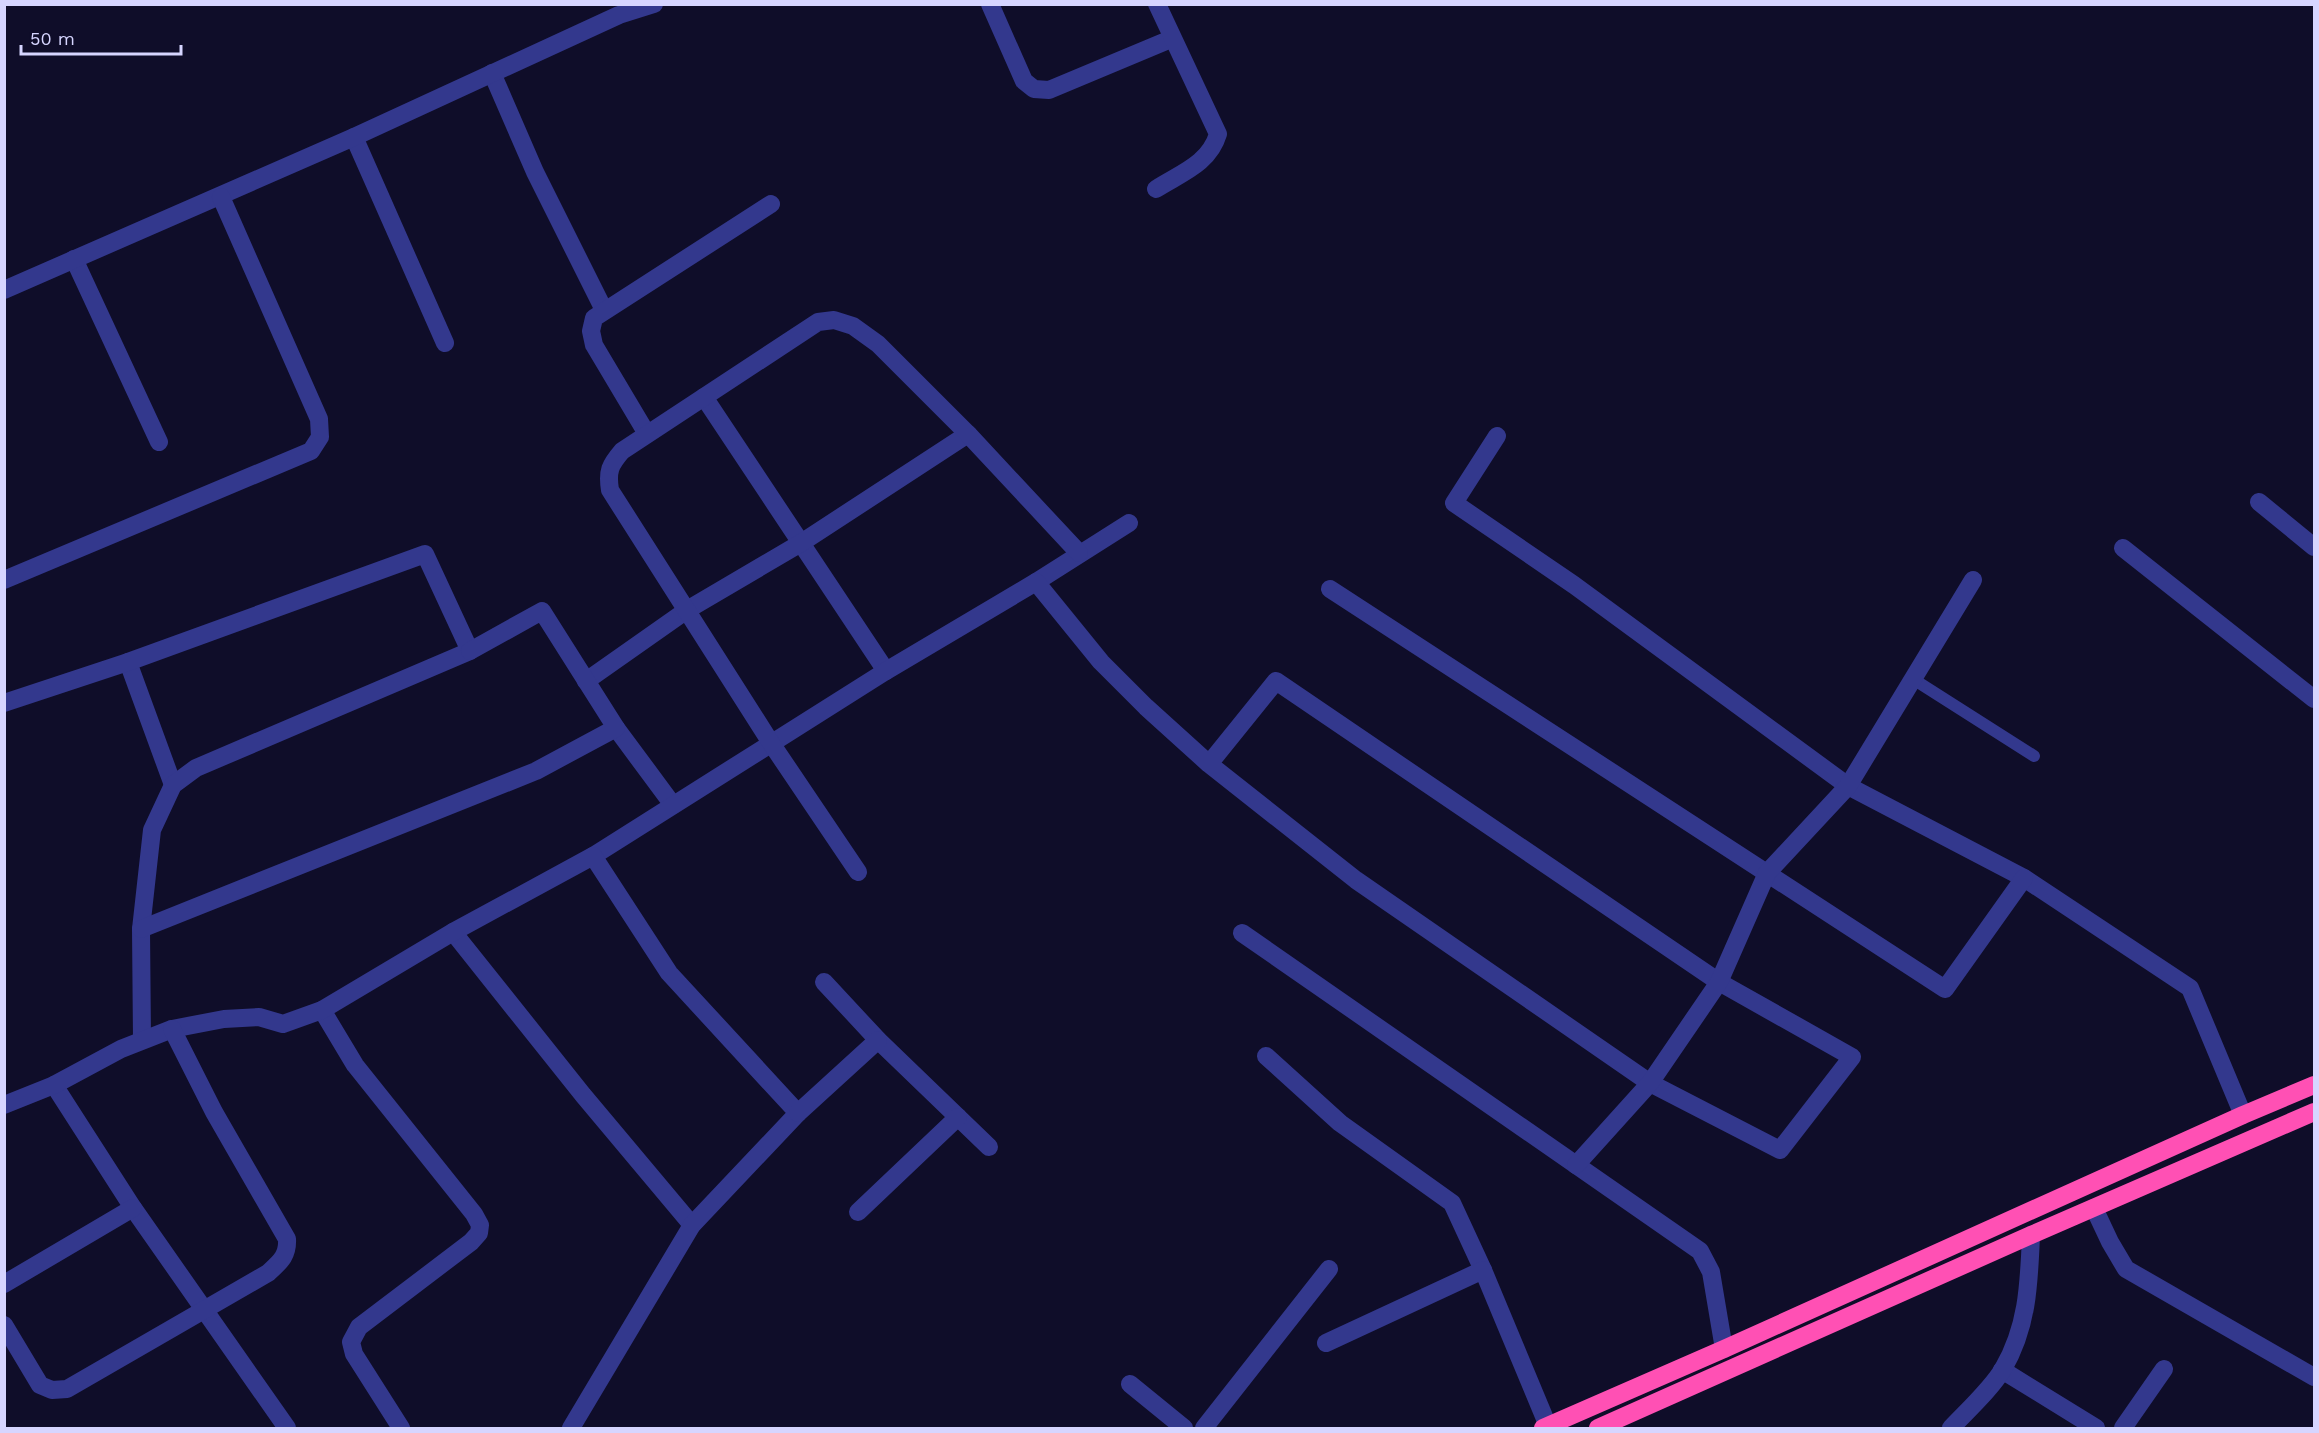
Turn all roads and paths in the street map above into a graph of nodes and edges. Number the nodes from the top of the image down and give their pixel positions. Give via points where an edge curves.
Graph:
1 (654, 4) edge
2 (990, 4) edge
3 (1157, 4) edge
4 (1172, 39) junction
5 (492, 73) junction
6 (354, 137) junction
7 (1156, 189) dead end
8 (221, 197) junction
9 (771, 204) dead end
10 (74, 259) junction
11 (4, 290) edge
12 (604, 310) junction
13 (445, 343) dead end
14 (704, 397) junction
15 (647, 434) junction
16 (968, 434) junction
17 (1497, 436) dead end
18 (159, 442) dead end
19 (2259, 502) dead end
20 (1129, 523) dead end
21 (801, 543) junction
22 (2314, 547) edge
23 (2123, 548) dead end
24 (1079, 553) junction
25 (4, 580) edge
26 (1973, 580) dead end
27 (1036, 582) junction
28 (1330, 589) dead end
29 (687, 610) junction
30 (470, 651) junction
31 (128, 662) junction
32 (886, 671) junction
33 (1913, 679) junction
34 (586, 681) junction
35 (2314, 699) edge
36 (4, 703) edge
37 (616, 728) junction
38 (771, 743) junction
39 (2034, 756) dead end
40 (1209, 764) junction
41 (173, 785) junction
42 (1848, 786) junction
43 (673, 805) junction
44 (593, 856) junction
45 (858, 872) dead end
46 (1767, 873) junction
47 (2024, 878) junction
48 (141, 929) junction
49 (453, 932) junction
50 (1242, 933) dead end
51 (824, 982) dead end
52 (1719, 982) junction
53 (322, 1010) junction
54 (172, 1029) junction
55 (142, 1040) junction
56 (878, 1040) junction
57 (1266, 1056) dead end
58 (1650, 1083) junction
59 (54, 1085) junction
60 (2314, 1085) edge
61 (4, 1106) edge
62 (2314, 1112) edge
63 (798, 1113) junction
64 (2243, 1114) junction
65 (958, 1117) junction
66 (989, 1147) dead end
67 (1576, 1165) junction
68 (134, 1208) junction
69 (2094, 1208) junction
70 (858, 1212) dead end
71 (692, 1225) junction
72 (2031, 1235) junction
73 (1329, 1269) dead end
74 (1483, 1270) junction
75 (4, 1284) edge
76 (203, 1310) junction
77 (4, 1325) edge
78 (1326, 1343) dead end
79 (1724, 1349) junction
80 (2164, 1369) dead end
81 (2002, 1370) junction
82 (2314, 1377) edge
83 (1130, 1384) dead end
84 (1546, 1427) edge
85 (286, 1428) edge
86 (401, 1428) edge
87 (571, 1428) edge
88 (1184, 1428) edge
89 (1204, 1428) edge
90 (1598, 1428) edge
91 (1952, 1428) edge
92 (2096, 1428) edge
93 (2123, 1428) edge

1 - 5 street via 619,15
2 - 4 street via 1024,81 1034,89 1049,90
3 - 4 street
4 - 7 street via 1218,134 1206,158
5 - 6 street
5 - 12 street via 535,172
6 - 8 street
6 - 13 street
8 - 10 street
8 - 25 street via 319,419 320,437 311,451
9 - 12 street
10 - 11 street
10 - 18 street
12 - 15 street via 594,318 594,345
14 - 15 street
14 - 16 street via 818,322 834,320 853,326 878,344
14 - 21 street
15 - 29 street via 613,461 607,475 610,490
16 - 21 street
16 - 24 street
17 - 42 street via 1454,503 1574,585
19 - 22 street
20 - 24 street
21 - 29 street
21 - 32 street
23 - 35 street
24 - 27 street
26 - 33 street
27 - 32 street
27 - 40 street via 1101,662
28 - 46 street
29 - 34 street
29 - 38 street
30 - 31 street via 425,554
30 - 34 street via 542,611
30 - 41 street via 196,768
31 - 36 street
31 - 41 street
32 - 38 street
33 - 39 lane
33 - 42 street
34 - 37 street
37 - 43 street
37 - 48 street via 536,771
38 - 43 street
38 - 45 street
40 - 52 street via 1276,681
40 - 58 street via 1356,880
41 - 48 street via 152,830
42 - 46 street
42 - 47 street
43 - 44 street
44 - 49 street
44 - 63 street via 669,973
46 - 47 street via 1945,989
46 - 52 street
47 - 64 street via 2190,988
48 - 55 street
49 - 53 street
49 - 71 street
50 - 67 street
51 - 56 street
52 - 58 street
52 - 58 street via 1852,1056 1780,1150
53 - 54 street via 283,1024 259,1017
53 - 86 street via 355,1065 480,1225 471,1242 359,1327 351,1342 354,1354
54 - 55 street
54 - 76 street via 213,1112 287,1239 283,1260 268,1273
55 - 59 street
56 - 63 street
56 - 65 street
57 - 74 street via 1340,1123 1452,1203
58 - 67 street
59 - 61 street
59 - 68 street
60 - 64 highway
62 - 69 highway
63 - 71 street
64 - 79 highway
65 - 66 street
65 - 70 street
67 - 79 street via 1700,1251 1711,1272
68 - 75 street
68 - 76 street
69 - 72 highway
69 - 82 street via 2126,1269
71 - 87 street
72 - 81 street via 2029,1294 2021,1328
72 - 90 highway
73 - 89 street
74 - 78 street
74 - 84 street
76 - 77 street via 67,1389 52,1390 40,1385
76 - 85 street
79 - 84 highway
80 - 93 street
81 - 91 street
81 - 92 street
83 - 88 street

